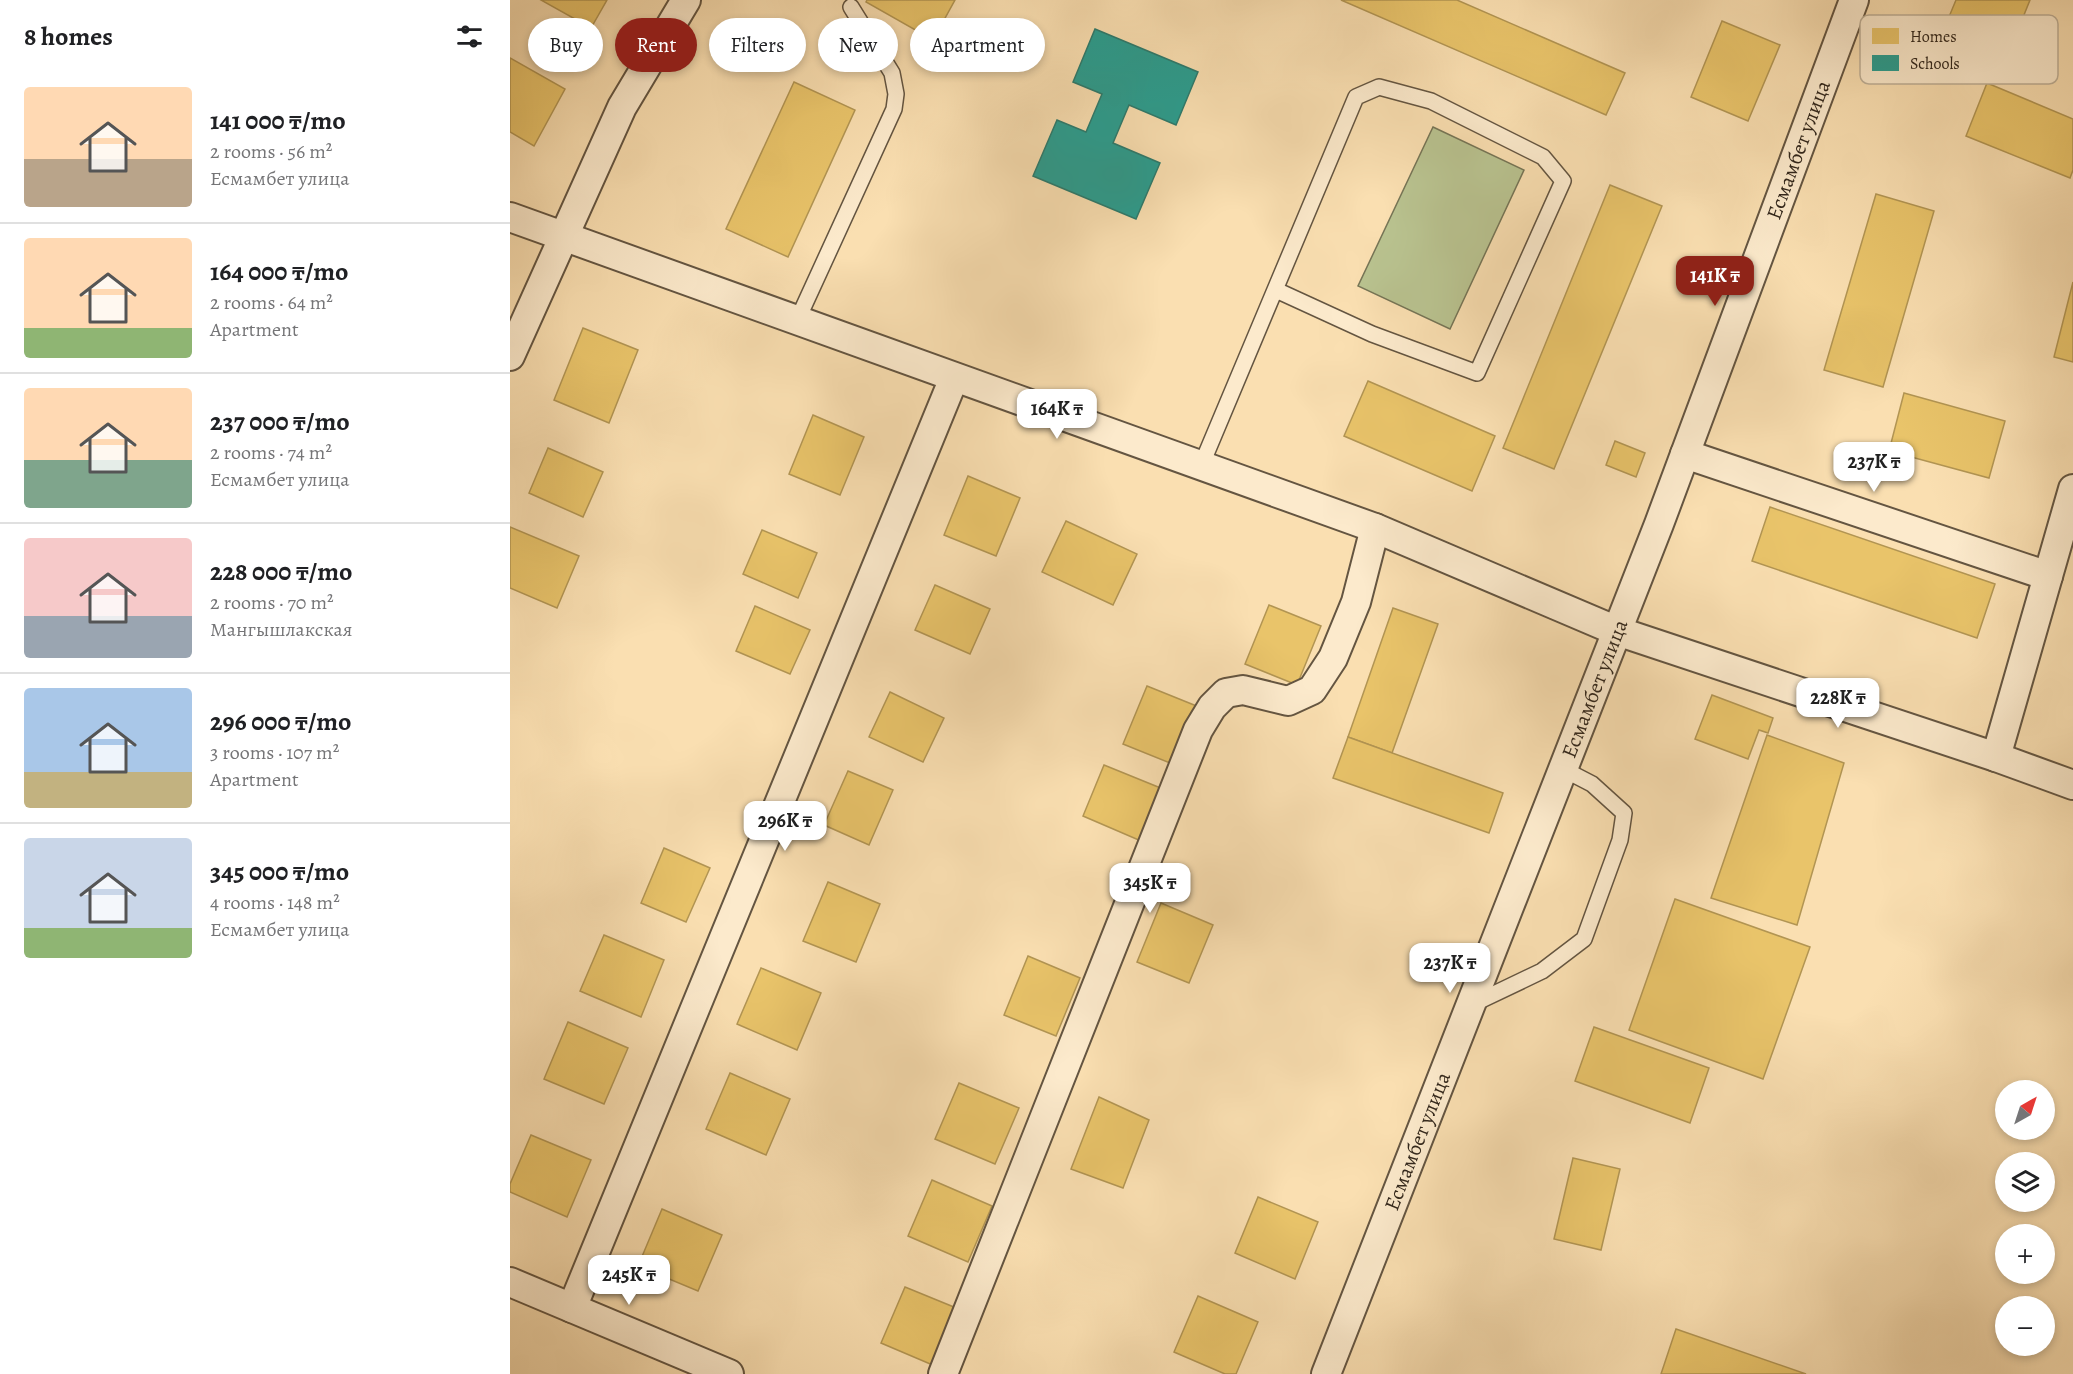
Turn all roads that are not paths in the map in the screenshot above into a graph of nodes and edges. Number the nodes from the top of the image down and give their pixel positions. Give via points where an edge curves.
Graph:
1 (686, 0) edge
2 (1854, 0) edge
3 (851, 7) dead end
4 (510, 217) edge
5 (565, 236) junction
6 (1276, 290) junction
7 (797, 321) junction
8 (510, 356) edge
9 (954, 378) junction
10 (1685, 454) junction
11 (1201, 466) junction
12 (2073, 489) edge
13 (1375, 528) junction
14 (2048, 576) junction
15 (1617, 631) junction
16 (1996, 757) junction
17 (1563, 769) junction
18 (2073, 785) edge
19 (1470, 1006) junction
20 (510, 1282) edge
21 (572, 1308) junction
22 (729, 1374) edge
23 (943, 1374) edge
24 (1326, 1374) edge

1 - 5 street via 622,107
2 - 10 street, Есмамбет улица
3 - 7 lane via 892,73 894,109
4 - 5 street
5 - 7 street
5 - 8 street
6 - 6 lane via 1372,334 1477,373 1563,181 1543,157 1431,101 1379,87 1356,98
6 - 11 lane
7 - 9 street
9 - 11 street
9 - 21 street
10 - 14 street
10 - 15 street, Есмамбет улица
11 - 13 street
12 - 14 street
13 - 15 street
13 - 23 street via 1356,602 1333,658 1312,690 1288,701 1244,690 1226,693 1198,730
14 - 16 street
15 - 16 street
15 - 17 street, Есмамбет улица
16 - 18 street
17 - 19 street, Есмамбет улица
17 - 19 lane via 1592,784 1624,813 1620,840 1584,939 1542,971
19 - 24 street, Есмамбет улица
20 - 21 street
21 - 22 street

